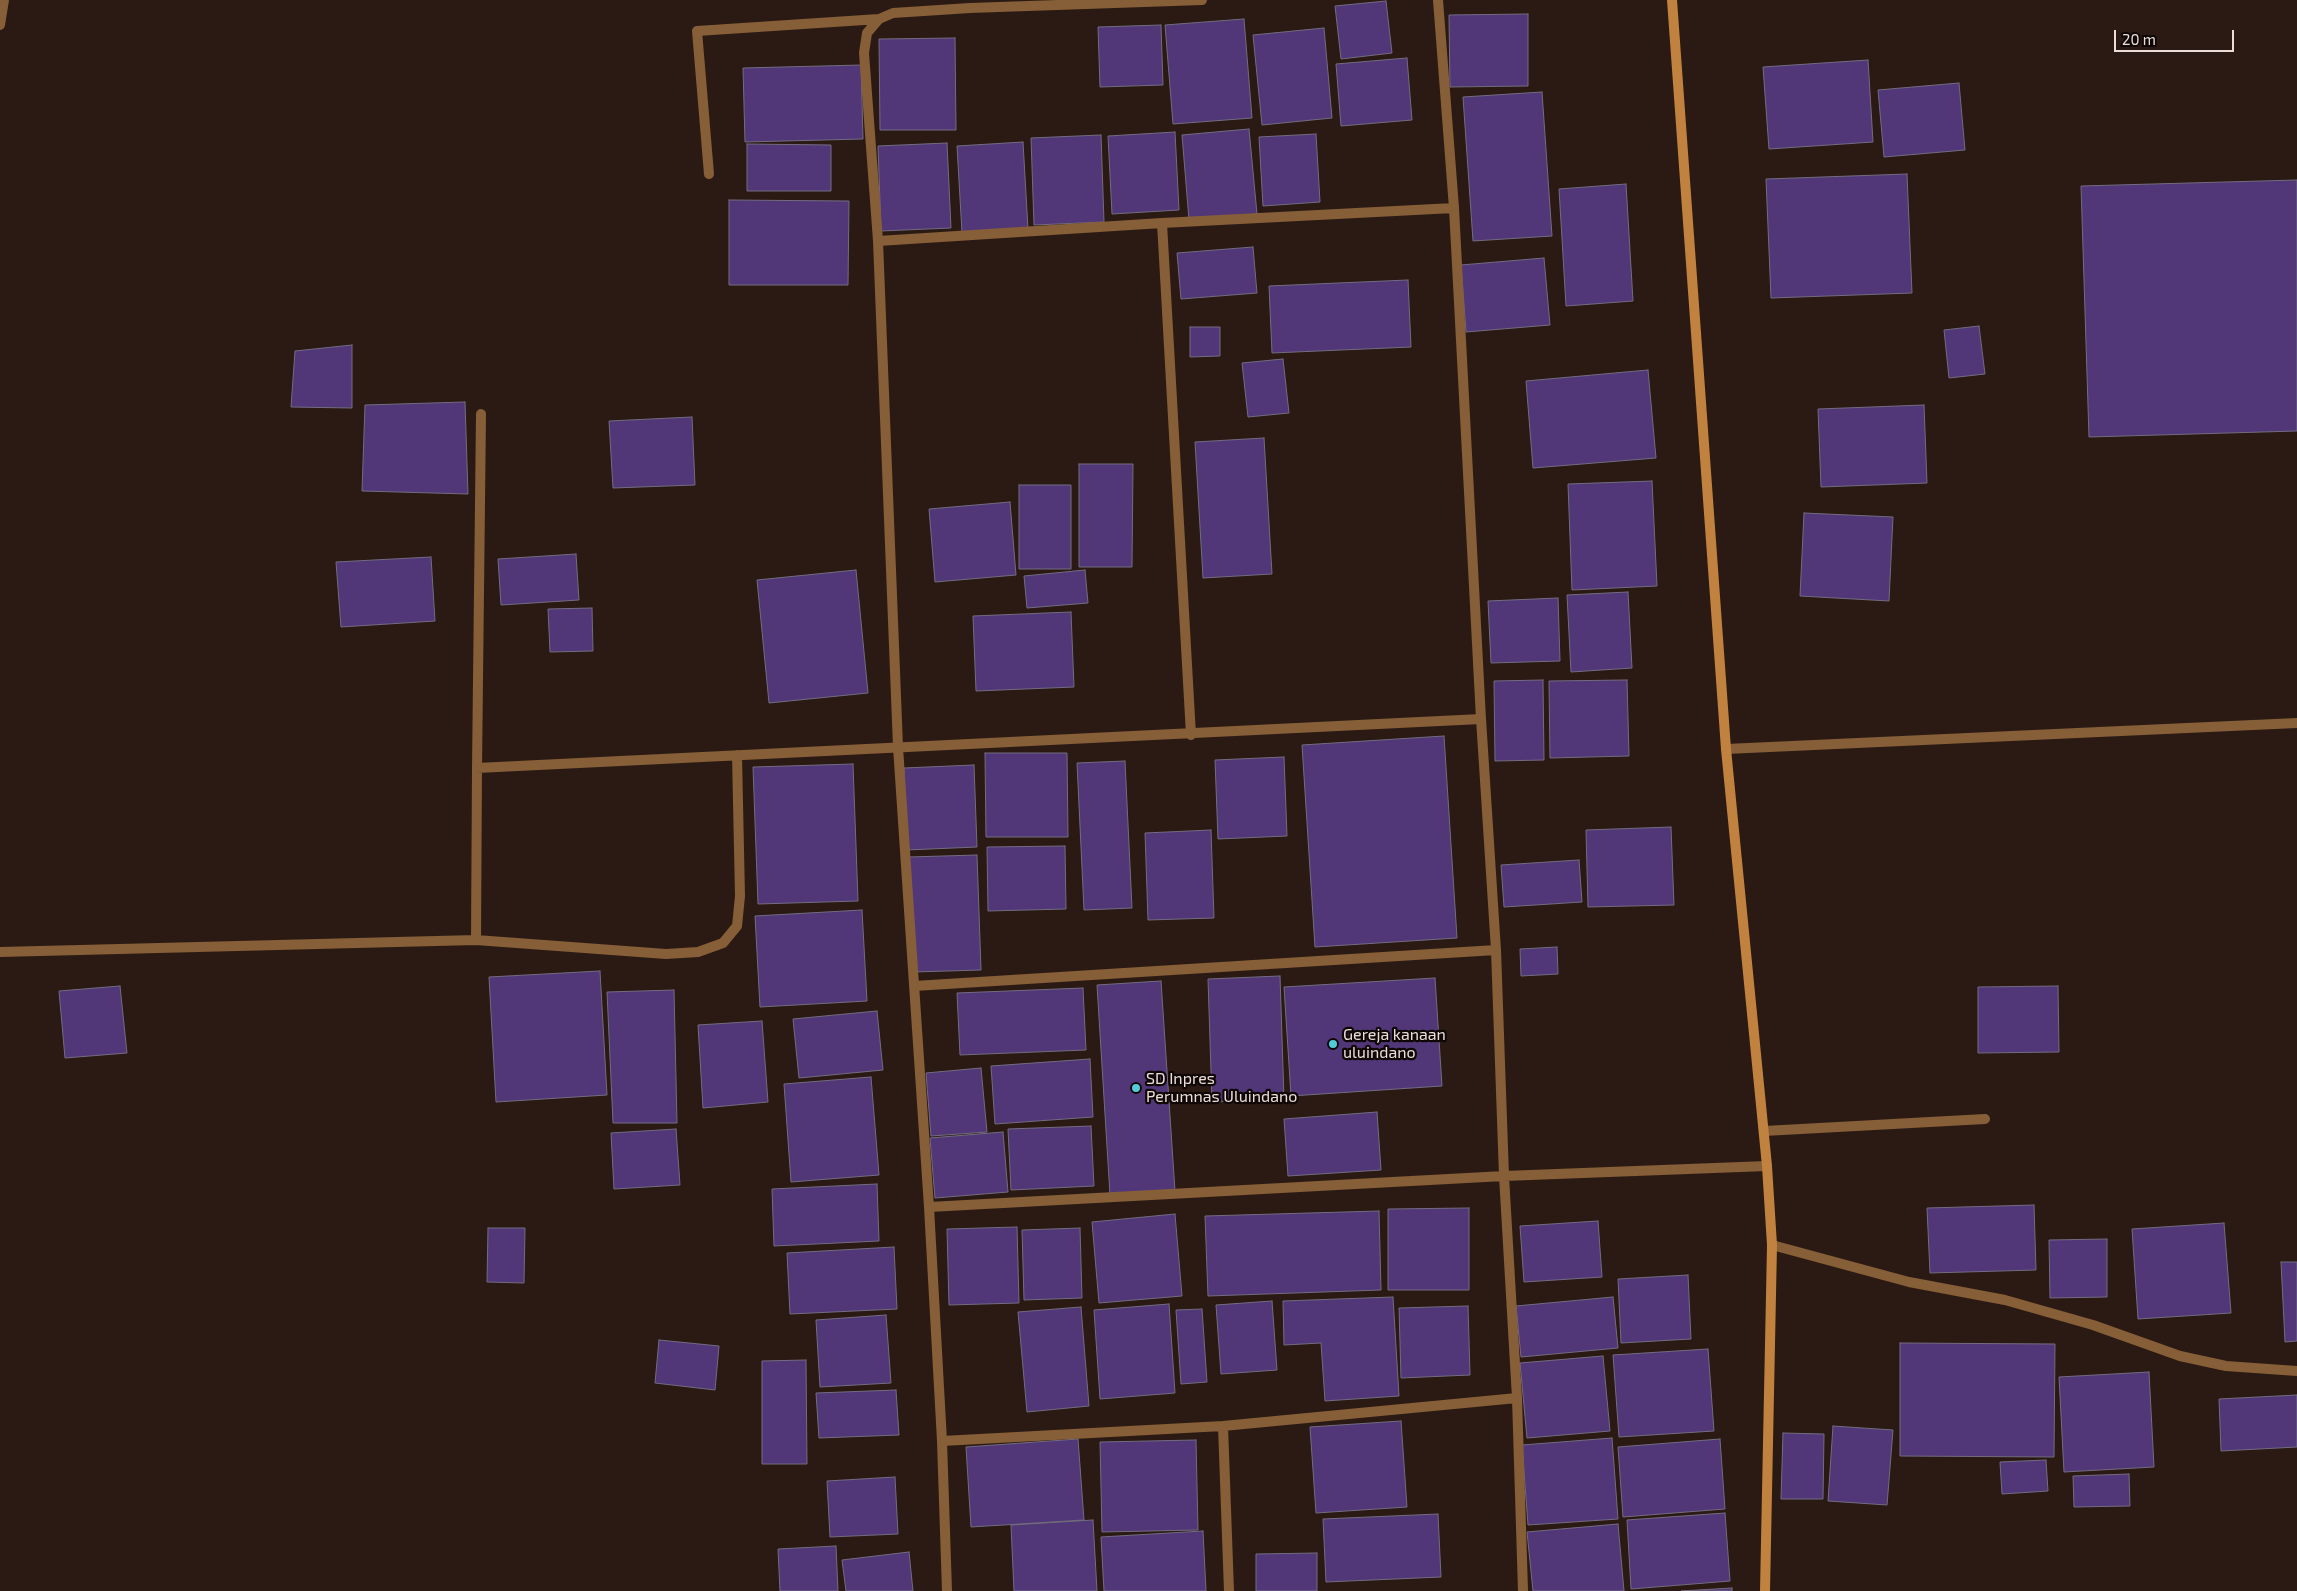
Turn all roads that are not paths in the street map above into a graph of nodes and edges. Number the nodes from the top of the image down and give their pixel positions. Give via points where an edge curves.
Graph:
1 (4, 0) edge
2 (1202, 0) edge
3 (1438, 0) edge
4 (1672, 0) edge
5 (970, 4) edge
6 (879, 19) junction
7 (0, 25) edge
8 (709, 174) dead end
9 (1454, 208) junction
10 (1162, 223) junction
11 (878, 241) junction
12 (481, 414) dead end
13 (1481, 719) junction
14 (2297, 723) edge
15 (1191, 735) junction
16 (898, 747) junction
17 (1726, 749) junction
18 (737, 755) junction
19 (477, 768) junction
20 (476, 940) junction
21 (1496, 950) junction
22 (0, 952) edge
23 (914, 986) junction
24 (1986, 1119) dead end
25 (1764, 1132) junction
26 (1767, 1166) junction
27 (1504, 1176) junction
28 (929, 1207) junction
29 (1772, 1245) junction
30 (2297, 1371) edge
31 (1517, 1398) junction
32 (1222, 1426) junction
33 (942, 1442) junction
34 (947, 1591) edge
35 (1229, 1591) edge
36 (1523, 1591) edge
37 (1765, 1591) edge

1 - 7 street
2 - 5 street
3 - 9 street
4 - 17 street
5 - 6 street via 893,13
6 - 8 street via 697,31
6 - 11 street via 867,33 864,53
9 - 10 street
9 - 13 street
10 - 11 street
10 - 15 street
11 - 16 street
12 - 19 street
13 - 15 street
13 - 21 street
14 - 17 street
15 - 16 street
16 - 18 street
16 - 23 street
17 - 25 street
18 - 19 street
18 - 20 street via 740,896 737,926 723,942 698,952 666,954
19 - 20 street
20 - 22 street
21 - 23 street
21 - 27 street
23 - 28 street
24 - 25 street
25 - 26 street
26 - 27 street
26 - 29 street
27 - 28 street
27 - 31 street
28 - 33 street
29 - 30 street via 1909,1282 2005,1300 2093,1325 2180,1356 2226,1366
29 - 37 street
31 - 32 street
31 - 36 street
32 - 33 street
32 - 35 street
33 - 34 street

